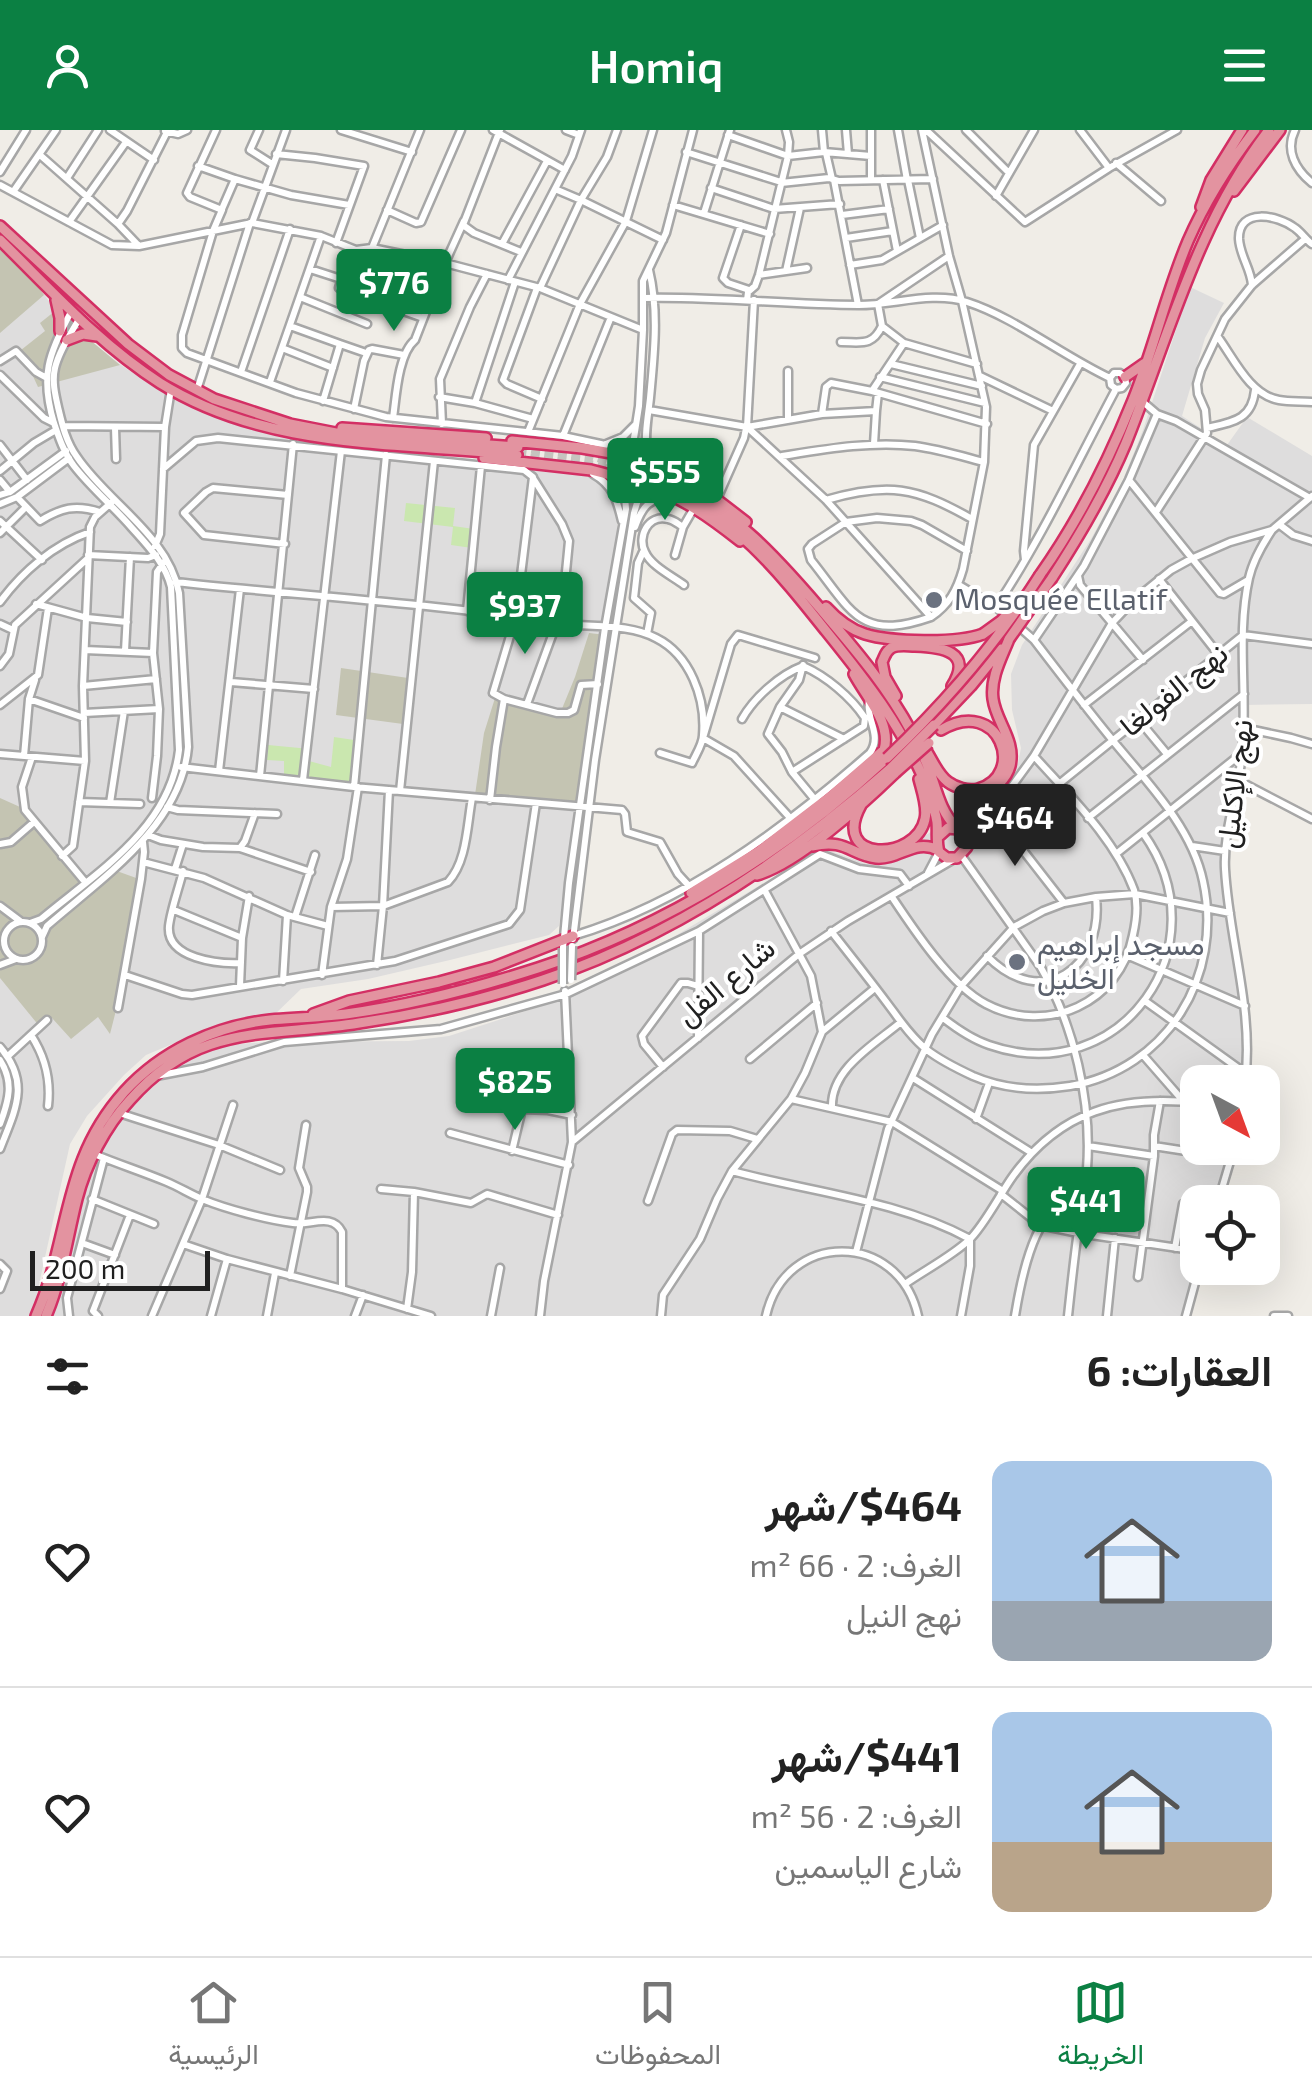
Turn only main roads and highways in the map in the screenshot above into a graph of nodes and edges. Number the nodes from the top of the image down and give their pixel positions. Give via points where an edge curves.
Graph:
1 (1242, 130) edge
2 (1255, 130) edge
3 (1269, 130) edge
4 (1280, 130) edge
5 (0, 226) edge
6 (1205, 236) junction
7 (0, 240) edge
8 (1188, 240) junction
9 (53, 293) junction
10 (78, 312) junction
11 (100, 337) junction
12 (1146, 361) junction
13 (1125, 376) road end
14 (406, 420) road end
15 (442, 424) road end
16 (306, 428) junction
17 (398, 432) junction
18 (419, 434) junction
19 (402, 446) junction
20 (626, 453) road end
21 (650, 458) road end
22 (621, 481) road end
23 (643, 486) road end
24 (780, 562) junction
25 (1040, 575) junction
26 (790, 581) junction
27 (1009, 638) junction
28 (844, 654) junction
29 (934, 725) junction
30 (910, 730) junction
31 (916, 762) junction
32 (893, 771) junction
33 (860, 805) junction
34 (961, 831) junction
35 (938, 837) junction
36 (802, 851) junction
37 (938, 851) junction
38 (750, 877) junction
39 (671, 911) junction
40 (568, 942) road end
41 (302, 1018) junction
42 (95, 1154) junction
43 (36, 1316) edge
44 (46, 1316) edge

1 - 8 highway via 1210,180
2 - 8 highway
3 - 6 highway
4 - 6 highway
5 - 10 highway
6 - 27 highway, bridge via 1101,497
7 - 9 highway
8 - 12 highway
9 - 10 highway
9 - 11 highway via 64,336
10 - 11 highway
10 - 16 highway via 104,323 196,392
11 - 19 highway via 171,390 220,412 287,432
12 - 13 highway
12 - 25 highway via 1097,480
14 - 17 highway
15 - 18 highway
16 - 17 highway
16 - 19 highway via 518,451
17 - 18 highway
18 - 20 highway
19 - 22 highway via 598,471
21 - 24 highway via 717,499
23 - 26 highway via 694,508
24 - 26 highway
24 - 26 highway via 728,514 662,481 724,520
25 - 26 highway, bridge via 1007,615 982,634 952,642 863,634
25 - 29 highway, bridge
26 - 28 highway
26 - 30 highway via 866,664
27 - 29 highway
27 - 34 highway via 992,692 1010,764 995,789 961,812
28 - 31 highway
28 - 39 highway via 885,728 884,750 759,851
29 - 30 highway via 976,722 992,730 1004,753 997,776 978,789 950,784
29 - 30 highway via 956,680 956,658 942,647 900,645 890,649 882,667
29 - 32 highway, bridge
29 - 32 highway, bridge via 929,743
29 - 39 highway, bridge via 786,840
30 - 34 highway via 943,810
31 - 33 highway via 926,811 912,838 870,850 854,828
31 - 35 highway
32 - 33 highway
32 - 38 highway
33 - 36 highway
34 - 35 highway via 944,830
34 - 37 highway via 967,842 961,855 947,858
35 - 37 highway
36 - 37 highway via 830,843 880,858 917,846
36 - 38 highway
38 - 42 highway via 632,943 542,980 422,1014 206,1045 132,1097
39 - 41 highway via 539,968 411,1002
40 - 41 highway
41 - 42 highway via 240,1026 172,1052 125,1091 101,1122
42 - 43 highway via 74,1178
42 - 44 highway

